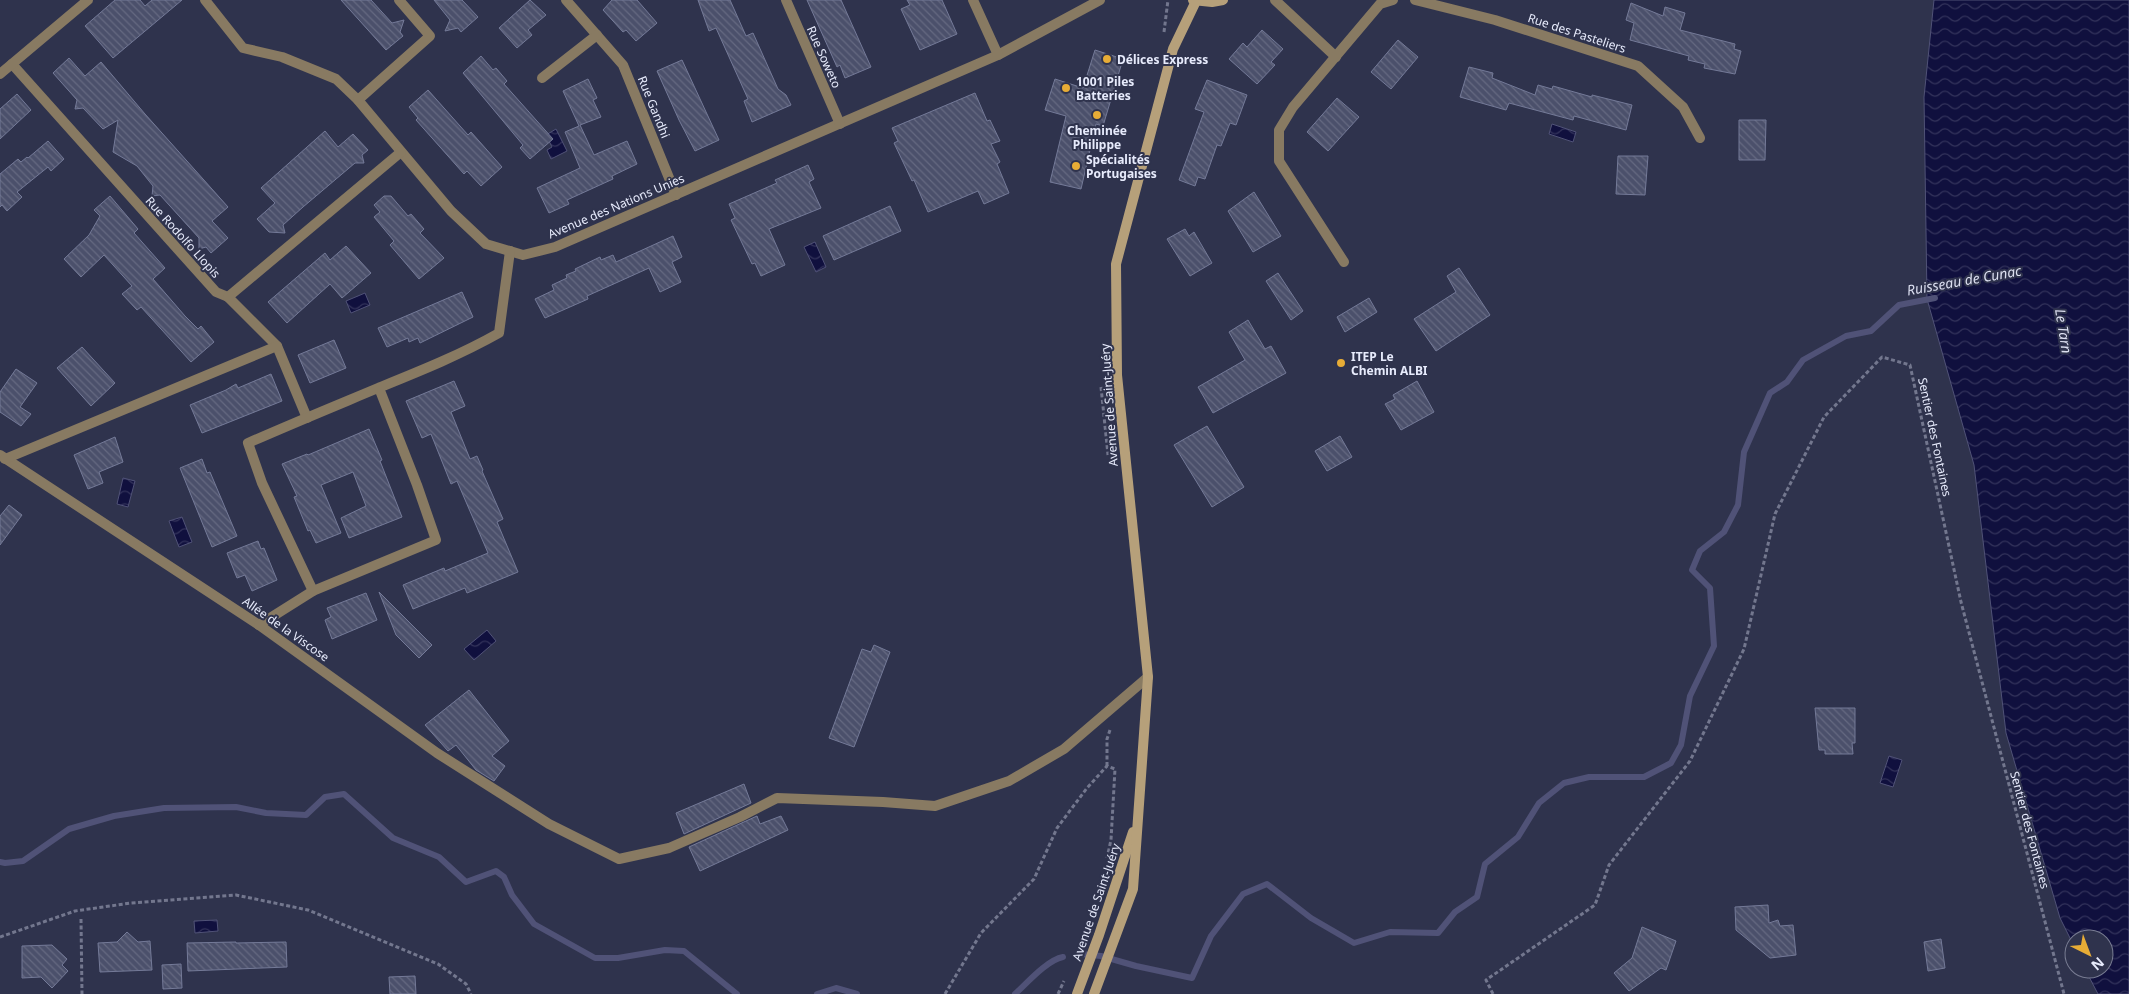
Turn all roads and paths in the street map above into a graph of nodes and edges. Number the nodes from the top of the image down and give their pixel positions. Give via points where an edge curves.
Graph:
1 (88, 0) edge
2 (205, 0) edge
3 (400, 0) edge
4 (566, 0) edge
5 (786, 0) edge
6 (973, 0) edge
7 (1100, 0) edge
8 (1223, 0) edge
9 (1275, 0) edge
10 (1393, 0) edge
11 (1415, 0) edge
12 (1194, 1) edge
13 (597, 35) junction
14 (998, 55) junction
15 (1336, 57) junction
16 (12, 64) junction
17 (0, 74) edge
18 (542, 78) dead end
19 (358, 100) junction
20 (840, 124) junction
21 (1700, 138) dead end
22 (401, 152) junction
23 (676, 194) junction
24 (510, 251) junction
25 (1344, 262) dead end
26 (228, 297) junction
27 (277, 346) junction
28 (379, 388) junction
29 (307, 418) junction
30 (2, 460) edge
31 (313, 591) junction
32 (260, 625) junction
33 (1148, 677) junction
34 (1118, 703) junction
35 (1107, 766) junction
36 (1138, 817) junction
37 (1105, 867) dead end
38 (81, 920) dead end
39 (0, 937) edge
40 (1066, 976) dead end
41 (82, 994) edge
42 (471, 994) edge
43 (945, 994) edge
44 (1058, 994) edge
45 (1077, 994) edge
46 (1094, 994) edge
47 (1493, 994) edge
48 (2064, 994) edge

1 - 16 street
2 - 19 street, Avenue des Nations Unies via 243,48 282,57 336,79
3 - 19 street via 430,36
4 - 13 street, Rue Gandhi
5 - 20 street, Rue Soweto
6 - 14 street
7 - 14 street, Avenue des Nations Unies
8 - 12 main road
9 - 15 street
10 - 15 street via 1380,4
11 - 21 street, Rue des Pasteliers via 1495,20 1638,66 1683,107
12 - 33 main road, Avenue de Saint-Juéry via 1173,49 1116,264 1117,375
13 - 18 street
13 - 23 street, Rue Gandhi via 623,65
14 - 20 street, Avenue des Nations Unies
15 - 25 street via 1293,107 1279,130 1279,161
16 - 17 street
16 - 26 street, Rue Rodolfo Llopis via 216,292
19 - 22 street, Avenue des Nations Unies
20 - 23 street, Avenue des Nations Unies
22 - 24 street, Avenue des Nations Unies via 451,211 486,244
22 - 26 street
23 - 24 street, Avenue des Nations Unies via 555,247 523,255
24 - 28 street via 499,333 462,354
26 - 27 street, Rue Rodolfo Llopis
27 - 29 street
27 - 30 street
28 - 29 street
28 - 31 street via 436,540
29 - 31 street via 248,443 262,483
30 - 32 street, Allée de la Viscose
31 - 32 street
32 - 34 street, Allée de la Viscose via 437,753 549,824 618,859 669,848 777,798 935,806 1009,781 1064,750
33 - 34 street, Allée de la Viscose
33 - 36 main road, Avenue de Saint-Juéry
34 - 35 path via 1107,739
35 - 37 path via 1115,769 1111,840
35 - 43 path via 1057,828 1034,879 981,933
36 - 45 main road, Avenue de Saint-Juéry
36 - 46 main road, Avenue de Saint-Juéry via 1133,889
38 - 41 path
39 - 42 path via 75,911 236,895 308,910 412,953 438,964 466,984
40 - 44 path
47 - 48 path, Sentier des Fontaines via 1486,980 1595,905 1609,866 1690,761 1744,649 1775,514 1824,417 1882,357 1910,365 1961,602

